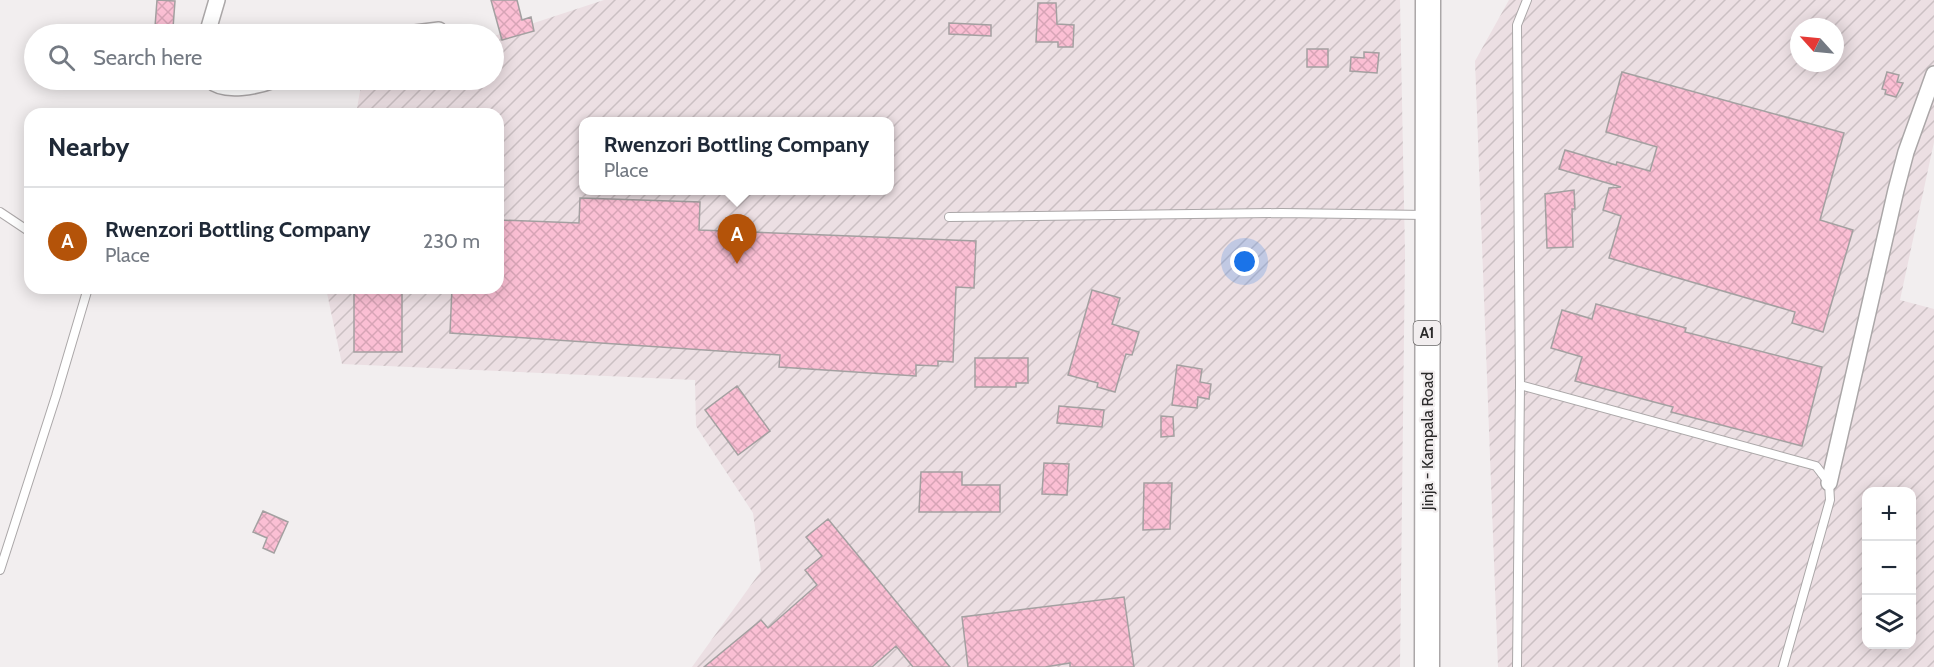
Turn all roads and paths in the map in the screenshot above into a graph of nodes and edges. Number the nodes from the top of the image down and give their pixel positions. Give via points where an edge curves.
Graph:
1 (218, 0) edge
2 (1428, 0) edge
3 (1527, 0) edge
4 (210, 24) edge
5 (1934, 74) edge
6 (0, 212) edge
7 (1427, 215) junction
8 (949, 217) dead end
9 (24, 228) edge
10 (86, 294) edge
11 (1520, 385) junction
12 (1829, 483) junction
13 (0, 570) edge
14 (1427, 667) edge
15 (1517, 667) edge
16 (1783, 667) edge

1 - 4 street
2 - 7 highway, Jinja - Kampala Road / A1
3 - 11 lane via 1517,25
5 - 12 street via 1899,180
6 - 9 lane
7 - 8 lane
7 - 14 highway, Jinja - Kampala Road / A1
10 - 13 lane
11 - 12 lane via 1816,466
11 - 15 lane
12 - 16 lane via 1830,500

